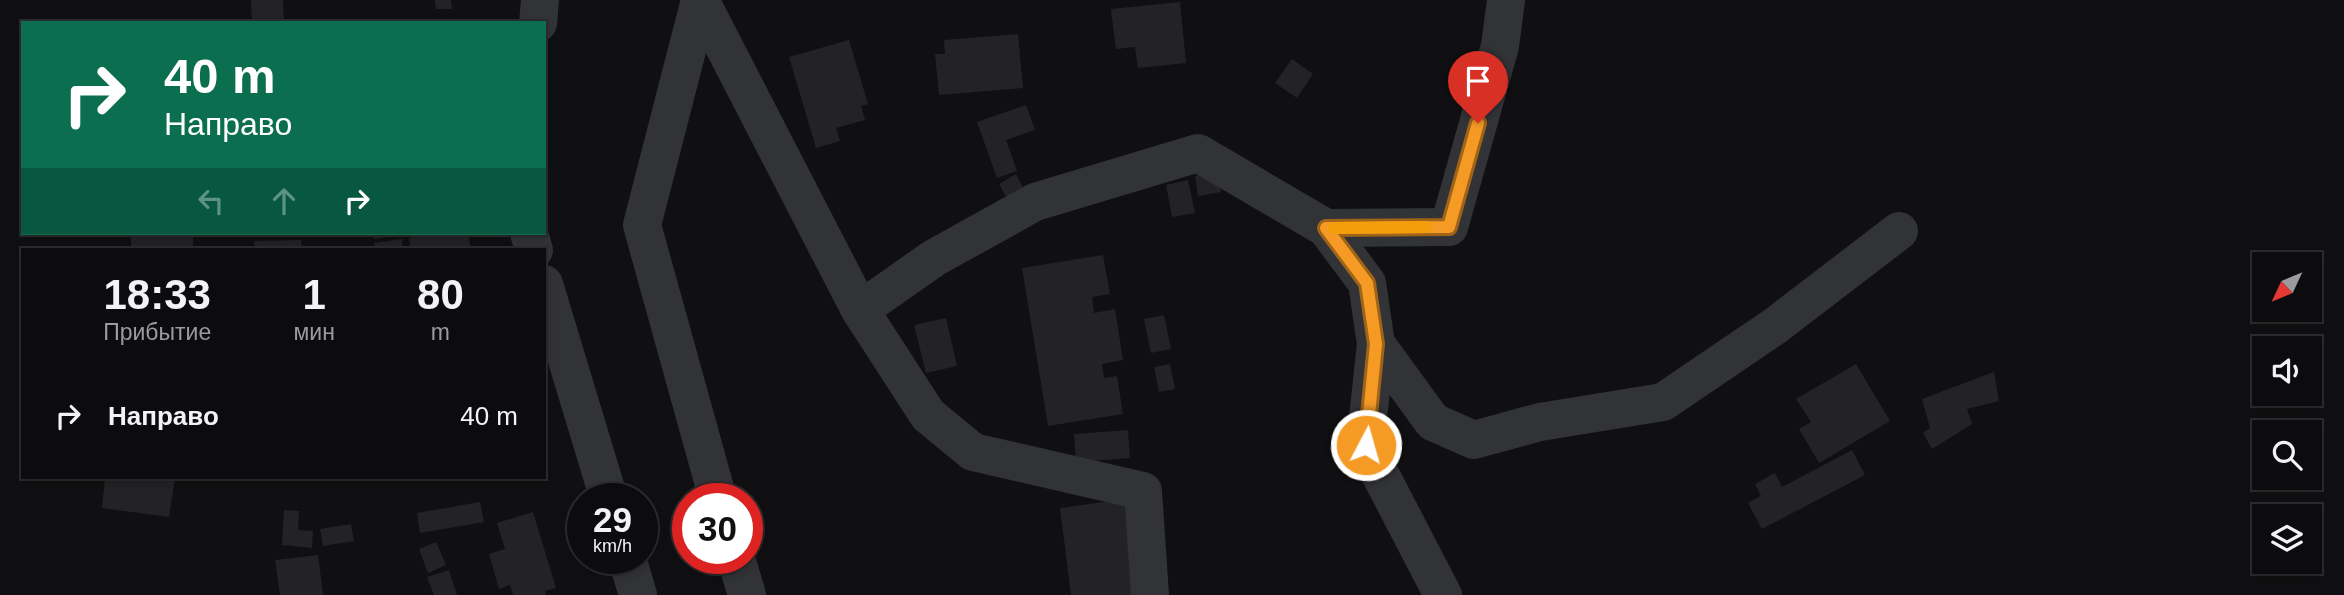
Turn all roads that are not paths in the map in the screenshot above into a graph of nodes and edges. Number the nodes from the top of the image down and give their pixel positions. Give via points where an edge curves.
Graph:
1 (540, 0) edge
2 (700, 0) edge
3 (1506, 0) edge
4 (538, 21) edge
5 (1326, 228) junction
6 (1899, 232) dead end
7 (546, 291) edge
8 (860, 310) junction
9 (1376, 344) junction
10 (604, 483) edge
11 (714, 483) edge
12 (632, 574) edge
13 (741, 574) edge
14 (638, 595) edge
15 (747, 595) edge
16 (1150, 595) edge
17 (1443, 595) edge

1 - 4 street
2 - 8 street
2 - 11 street via 642,225
3 - 5 street via 1500,46 1449,227
5 - 8 street via 1198,153 1035,202 934,258
5 - 9 street via 1367,283
6 - 9 street via 1775,326 1663,402 1540,422 1474,440 1433,422
7 - 10 street
8 - 16 street via 928,415 973,452 1143,491
9 - 17 street via 1366,445
12 - 14 street
13 - 15 street

